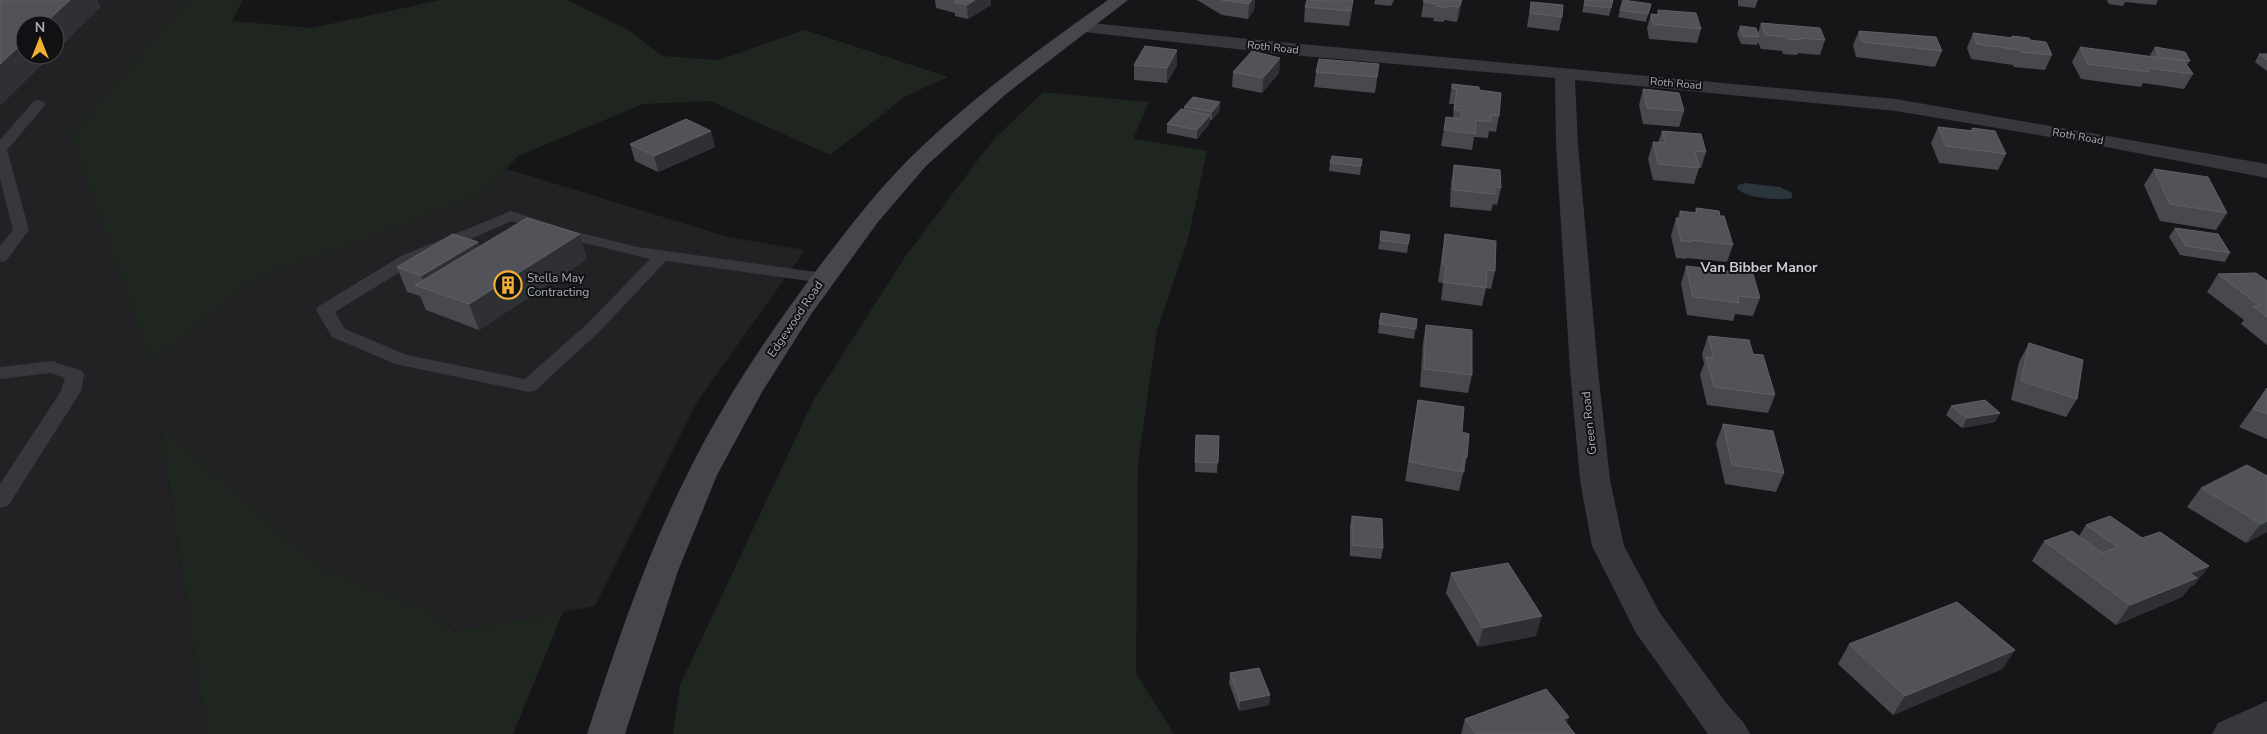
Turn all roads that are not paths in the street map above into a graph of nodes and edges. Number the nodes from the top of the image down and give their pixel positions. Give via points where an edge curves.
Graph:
1 (1119, 0) edge
2 (1081, 27) junction
3 (1565, 73) junction
4 (39, 104) dead end
5 (20, 127) junction
6 (0, 129) edge
7 (0, 150) edge
8 (2267, 172) edge
9 (662, 256) junction
10 (0, 257) edge
11 (823, 278) junction
12 (0, 373) edge
13 (0, 500) edge
14 (2267, 717) edge
15 (606, 734) edge
16 (1731, 734) edge
17 (2231, 734) edge

1 - 2 street, Edgewood Road
2 - 3 street, Roth Road
2 - 11 street, Edgewood Road via 984,101 930,150 882,202
3 - 8 street, Roth Road via 1896,105
3 - 16 street, Green Road via 1567,145 1585,380 1595,480 1608,546 1648,623
4 - 5 lane
5 - 6 lane
5 - 7 lane
7 - 10 lane via 21,230
9 - 9 lane via 570,235 511,216 407,260 325,310 338,333 402,360 529,386 594,327
9 - 11 lane
11 - 15 street, Edgewood Road via 756,379 703,474 664,561
12 - 13 lane via 52,367 75,375 70,391
14 - 17 street

